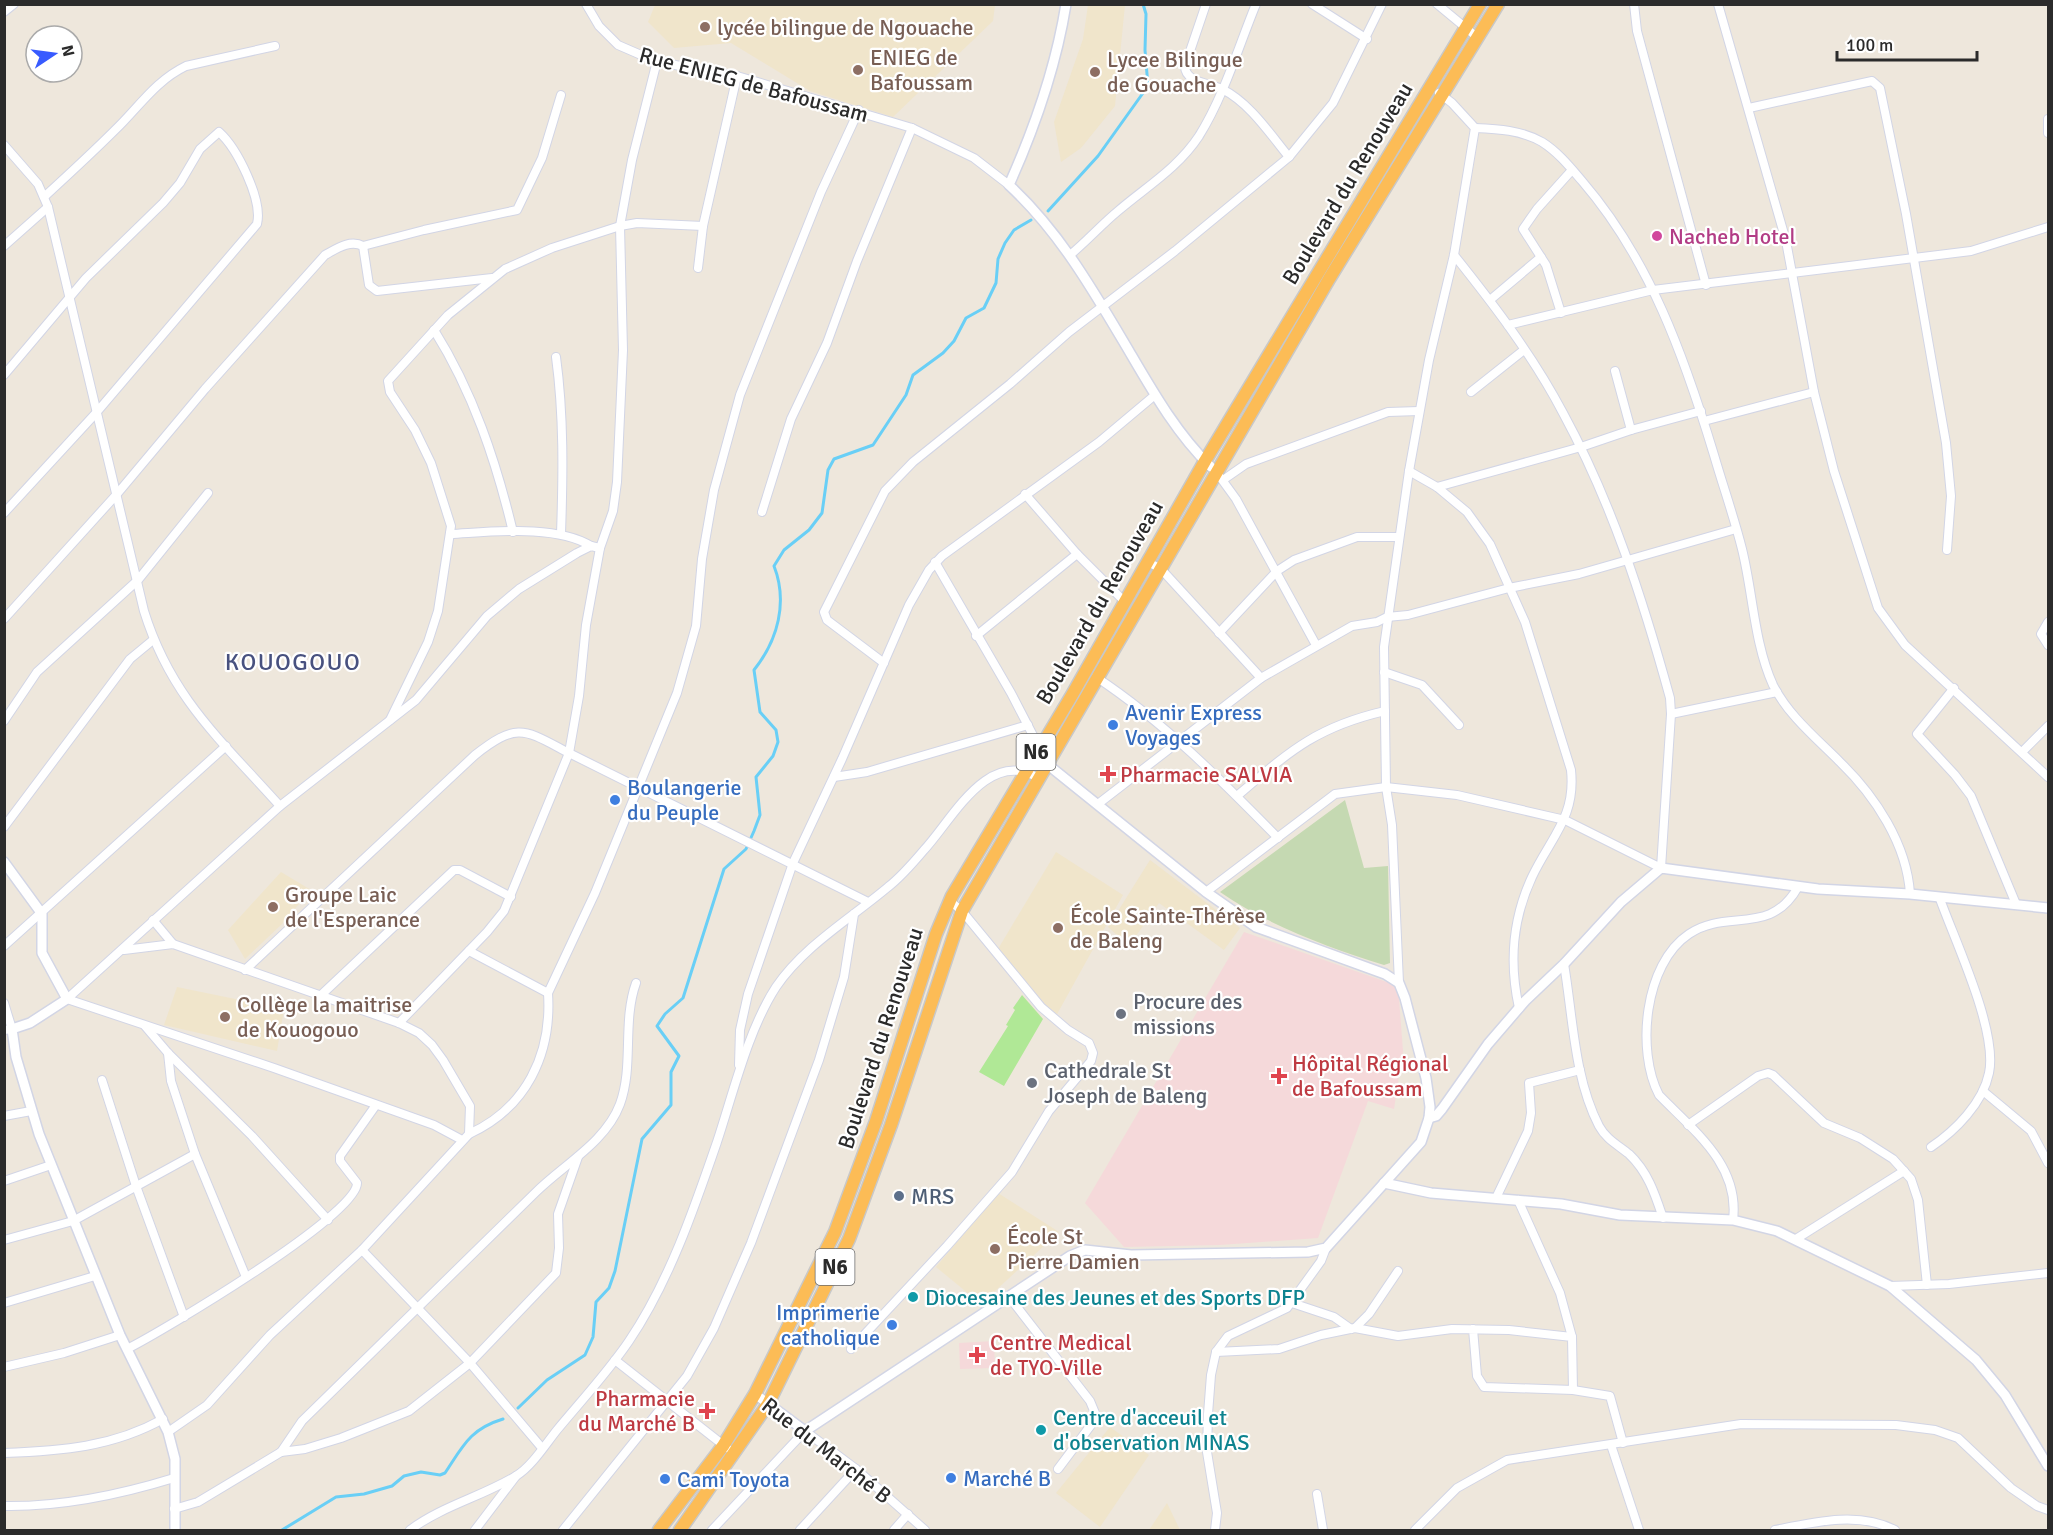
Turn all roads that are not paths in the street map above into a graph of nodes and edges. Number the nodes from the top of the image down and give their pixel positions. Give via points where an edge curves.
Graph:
1 (14, 4) edge
2 (586, 4) edge
3 (1066, 4) edge
4 (1206, 4) edge
5 (1256, 4) edge
6 (1312, 4) edge
7 (1382, 4) edge
8 (1437, 4) edge
9 (1480, 4) edge
10 (1498, 4) edge
11 (1634, 4) edge
12 (1718, 4) edge
13 (4, 12) edge
14 (1464, 29) junction
15 (1478, 38) junction
16 (1366, 39) junction
17 (275, 46) dead end
18 (657, 61) junction
19 (737, 76) junction
20 (1430, 87) junction
21 (1222, 89) junction
22 (561, 95) dead end
23 (1443, 96) junction
24 (1749, 108) junction
25 (859, 110) junction
26 (2049, 119) edge
27 (912, 128) junction
28 (1475, 128) junction
29 (2049, 133) edge
30 (4, 145) edge
31 (1289, 157) junction
32 (1572, 170) junction
33 (1009, 185) junction
34 (44, 197) junction
35 (48, 207) junction
36 (621, 226) junction
37 (703, 226) junction
38 (2049, 228) edge
39 (1340, 234) junction
40 (1350, 244) junction
41 (4, 246) edge
42 (363, 246) junction
43 (1070, 255) junction
44 (1454, 255) junction
45 (1541, 257) junction
46 (1914, 260) junction
47 (698, 268) dead end
48 (1317, 271) junction
49 (1793, 272) junction
50 (493, 278) junction
51 (1329, 279) junction
52 (1706, 285) junction
53 (1653, 290) junction
54 (69, 298) junction
55 (1490, 300) junction
56 (1102, 305) junction
57 (1561, 313) junction
58 (1508, 325) junction
59 (434, 330) junction
60 (1524, 350) junction
61 (556, 357) dead end
62 (1615, 371) dead end
63 (4, 375) edge
64 (1471, 392) dead end
65 (1814, 392) junction
66 (1155, 395) junction
67 (1419, 411) junction
68 (1701, 411) junction
69 (96, 413) junction
70 (1704, 421) junction
71 (1631, 430) junction
72 (1581, 447) junction
73 (1214, 470) junction
74 (1408, 471) junction
75 (1437, 487) junction
76 (207, 493) dead end
77 (117, 494) junction
78 (1025, 494) junction
79 (762, 512) dead end
80 (4, 513) edge
81 (1736, 530) junction
82 (513, 532) junction
83 (450, 534) junction
84 (561, 534) junction
85 (1399, 537) junction
86 (591, 546) junction
87 (600, 548) junction
88 (1947, 550) dead end
89 (1077, 554) junction
90 (1629, 561) junction
91 (935, 562) junction
92 (1148, 562) junction
93 (1161, 569) junction
94 (1277, 571) junction
95 (138, 580) junction
96 (1509, 588) junction
97 (1125, 602) junction
98 (1387, 617) junction
99 (4, 620) edge
100 (2049, 622) edge
101 (1220, 633) junction
102 (976, 636) junction
103 (153, 640) junction
104 (1316, 645) junction
105 (2049, 645) edge
106 (884, 663) junction
107 (1384, 672) junction
108 (1096, 677) junction
109 (1261, 678) junction
110 (1954, 688) junction
111 (1777, 692) junction
112 (1385, 711) junction
113 (1671, 714) junction
114 (4, 721) edge
115 (388, 723) junction
116 (1028, 725) junction
117 (1459, 725) dead end
118 (2049, 726) edge
119 (1180, 742) junction
120 (226, 746) junction
121 (1039, 747) junction
122 (2022, 752) junction
123 (569, 753) junction
124 (1047, 764) junction
125 (1026, 770) junction
126 (834, 777) junction
127 (2049, 777) edge
128 (1038, 778) junction
129 (640, 787) junction
130 (1386, 787) junction
131 (1237, 796) junction
132 (1098, 804) junction
133 (280, 806) junction
134 (1565, 820) junction
135 (4, 827) edge
136 (1278, 838) junction
137 (4, 862) edge
138 (793, 863) junction
139 (1660, 868) junction
140 (1798, 886) junction
141 (1206, 892) junction
142 (1910, 894) junction
143 (511, 897) junction
144 (1940, 899) junction
145 (950, 901) junction
146 (868, 902) junction
147 (2016, 904) junction
148 (2049, 908) edge
149 (962, 911) junction
150 (42, 914) junction
151 (854, 914) junction
152 (153, 920) junction
153 (173, 944) junction
154 (4, 946) edge
155 (124, 950) junction
156 (469, 951) junction
157 (1564, 964) junction
158 (246, 970) junction
159 (636, 983) dead end
160 (1399, 983) junction
161 (548, 993) junction
162 (319, 997) junction
163 (67, 999) junction
164 (4, 1003) edge
165 (1519, 1008) junction
166 (909, 1020) junction
167 (399, 1023) junction
168 (144, 1025) junction
169 (924, 1025) junction
170 (8, 1029) edge
171 (168, 1053) junction
172 (740, 1070) junction
173 (1580, 1070) junction
174 (102, 1080) dead end
175 (1983, 1091) junction
176 (376, 1106) junction
177 (31, 1111) junction
178 (4, 1116) edge
179 (1429, 1118) junction
180 (876, 1121) junction
181 (891, 1125) junction
182 (1688, 1125) junction
183 (469, 1134) junction
184 (462, 1140) junction
185 (1931, 1148) dead end
186 (195, 1154) junction
187 (578, 1156) junction
188 (2049, 1163) edge
189 (51, 1166) junction
190 (1905, 1171) junction
191 (4, 1181) edge
192 (1384, 1183) junction
193 (136, 1186) junction
194 (1496, 1198) junction
195 (1518, 1200) junction
196 (1663, 1218) junction
197 (328, 1220) junction
198 (1733, 1220) junction
199 (73, 1221) junction
200 (835, 1232) junction
201 (849, 1239) junction
202 (1796, 1239) junction
203 (4, 1240) edge
204 (1326, 1248) junction
205 (362, 1250) junction
206 (1398, 1270) dead end
207 (2049, 1273) edge
208 (95, 1276) junction
209 (246, 1277) junction
210 (1927, 1285) junction
211 (1890, 1286) junction
212 (1010, 1298) junction
213 (4, 1303) edge
214 (1292, 1303) junction
215 (418, 1309) junction
216 (184, 1317) junction
217 (1353, 1329) junction
218 (1473, 1329) junction
219 (120, 1335) junction
220 (1572, 1338) junction
221 (127, 1349) junction
222 (851, 1349) dead end
223 (1216, 1352) junction
224 (615, 1360) junction
225 (470, 1363) junction
226 (4, 1367) edge
227 (1573, 1390) junction
228 (755, 1394) junction
229 (667, 1401) junction
230 (768, 1404) junction
231 (163, 1419) junction
232 (804, 1431) junction
233 (168, 1432) junction
234 (1623, 1443) junction
235 (1611, 1445) junction
236 (723, 1446) junction
237 (542, 1448) junction
238 (281, 1452) junction
239 (4, 1453) edge
240 (735, 1454) junction
241 (2049, 1466) edge
242 (856, 1469) junction
243 (1058, 1469) dead end
244 (517, 1475) junction
245 (174, 1478) junction
246 (1317, 1494) dead end
247 (4, 1506) edge
248 (174, 1509) junction
249 (2049, 1510) edge
250 (908, 1514) junction
251 (175, 1530) edge
252 (410, 1530) edge
253 (475, 1530) edge
254 (563, 1530) edge
255 (660, 1530) edge
256 (680, 1530) edge
257 (712, 1530) edge
258 (800, 1530) edge
259 (894, 1530) edge
260 (925, 1530) edge
261 (1215, 1530) edge
262 (1323, 1530) edge
263 (1414, 1530) edge
264 (1639, 1530) edge
265 (1775, 1530) edge
266 (1895, 1530) edge

1 - 13 street
2 - 18 street, Rue ENIEG de Bafoussam via 599,26 618,45
3 - 33 street via 1042,103
4 - 21 street via 1185,69 1190,77
5 - 21 street
6 - 16 street
7 - 16 street
8 - 14 street
9 - 14 highway, Boulevard du Renouveau / N6
10 - 15 highway, Boulevard du Renouveau / N6
11 - 52 street via 1637,31
12 - 24 street
14 - 15 street
14 - 20 highway, Boulevard du Renouveau / N6
15 - 23 highway, Boulevard du Renouveau / N6
16 - 31 street via 1326,114
17 - 34 street via 186,66 175,72 152,88 116,130
18 - 19 street, Rue ENIEG de Bafoussam
18 - 36 street via 632,160
19 - 25 street, Rue ENIEG de Bafoussam
19 - 37 street
20 - 23 street
20 - 39 highway, Boulevard du Renouveau / N6
21 - 31 street via 1242,103
21 - 43 street via 1199,135 1182,157
22 - 42 street via 542,158 517,210
23 - 28 street
23 - 40 highway, Boulevard du Renouveau / N6
24 - 46 street via 1872,81 1878,84
24 - 49 street
25 - 27 street, Rue ENIEG de Bafoussam
25 - 129 street via 821,192 740,395 712,499 696,626 686,667
26 - 29 street
27 - 33 street, Rue ENIEG de Bafoussam via 974,158
27 - 79 street via 827,343 791,419
28 - 32 street via 1530,136 1556,152
28 - 44 street
30 - 34 street via 31,174
31 - 56 street via 1193,237
32 - 45 street via 1524,225 1525,234
32 - 53 street via 1625,237
33 - 43 street, Rue ENIEG de Bafoussam via 1042,217
34 - 35 street
35 - 41 street
35 - 54 street
36 - 37 street
36 - 50 street via 532,256
36 - 87 street via 623,339 617,482 613,511
37 - 47 street
38 - 46 street via 1971,251
39 - 40 highway
39 - 48 highway, Boulevard du Renouveau / N6
40 - 51 highway, Boulevard du Renouveau / N6
42 - 50 street via 369,285 377,291
42 - 77 street via 345,245 320,259
43 - 56 street, Rue ENIEG de Bafoussam
44 - 55 street
44 - 67 street
45 - 55 street
45 - 57 street via 1555,287
46 - 49 street
46 - 88 street via 1946,443 1951,496
48 - 51 highway
48 - 73 highway, Boulevard du Renouveau / N6
49 - 52 street
49 - 65 street
50 - 59 street
51 - 73 highway, Boulevard du Renouveau / N6
52 - 53 street
53 - 57 street
53 - 68 street via 1672,329
54 - 63 street
54 - 69 street
54 - 69 street via 163,203 209,140 219,132 229,140 259,211 257,224
55 - 58 street
56 - 66 street, Rue ENIEG de Bafoussam
56 - 106 street via 913,462 885,491 824,610 827,620
57 - 58 street
58 - 60 street
59 - 82 street via 471,397
59 - 83 street via 391,377 388,386 431,464 447,508
60 - 64 street
60 - 72 street
61 - 84 street via 561,389
62 - 71 street
65 - 70 street
65 - 110 street via 1840,491 1878,608 1905,645
66 - 73 street, Rue ENIEG de Bafoussam
66 - 78 street via 1099,442
67 - 73 street via 1388,412 1246,464
67 - 74 street
68 - 70 street
68 - 71 street
69 - 77 street
69 - 80 street
70 - 81 street
71 - 72 street
72 - 75 street
72 - 90 street
73 - 92 highway, Boulevard du Renouveau / N6
73 - 93 highway, Boulevard du Renouveau / N6
73 - 94 street
74 - 75 street
74 - 85 street
75 - 96 street via 1475,521
76 - 95 street
77 - 95 street
77 - 99 street
78 - 89 street
78 - 91 street
81 - 90 street
81 - 111 street via 1767,668
82 - 83 street
82 - 84 street
83 - 115 street via 438,611 428,642
84 - 86 street
85 - 94 street via 1350,538 1305,555
85 - 98 street
86 - 87 street
86 - 115 street via 519,589 487,616 440,674
87 - 123 street
89 - 97 street
89 - 102 street
90 - 96 street
90 - 113 street via 1667,687
91 - 102 street
91 - 106 street via 909,605
92 - 93 street
92 - 97 highway, Boulevard du Renouveau / N6
93 - 101 street
93 - 108 highway, Boulevard du Renouveau / N6
94 - 101 street
94 - 104 street
95 - 103 street
95 - 114 street via 37,672
96 - 98 street
96 - 134 street via 1528,630 1571,770 1573,788
97 - 121 highway, Boulevard du Renouveau / N6
98 - 104 street via 1352,626
98 - 107 street
100 - 105 street via 2041,634
101 - 109 street
102 - 116 street
103 - 120 street via 186,700
103 - 135 street via 129,659
104 - 109 street
106 - 126 street
107 - 112 street
107 - 117 street via 1422,685
108 - 119 street via 1132,701
108 - 124 highway, Boulevard du Renouveau / N6
109 - 119 street
110 - 122 street
110 - 147 street via 1917,734 1971,796
111 - 113 street
111 - 142 street via 1875,803 1905,864
112 - 130 street
112 - 131 street via 1347,720 1320,732
113 - 139 street
115 - 133 street
116 - 121 street
116 - 126 street via 867,772
118 - 122 street
119 - 131 street
119 - 132 street
120 - 133 street
120 - 150 street
121 - 124 street
121 - 125 highway, Boulevard du Renouveau / N6
122 - 127 street
123 - 129 street
123 - 143 street
123 - 158 street via 539,735 525,732 496,738
124 - 128 highway, Boulevard du Renouveau / N6
124 - 132 street
125 - 128 street
125 - 145 highway, Boulevard du Renouveau / N6
125 - 146 street via 1001,773 974,789 926,849 889,887
126 - 138 street
128 - 149 highway, Boulevard du Renouveau / N6
129 - 138 street
129 - 161 street
130 - 134 street via 1457,795
130 - 136 street via 1335,794
130 - 160 street via 1392,825
131 - 136 street
132 - 141 street
133 - 152 street
134 - 139 street
134 - 165 street via 1533,875 1516,922 1512,965
136 - 141 street
137 - 150 street
138 - 146 street
138 - 172 street via 748,994 740,1030
139 - 140 street
139 - 157 street via 1621,902
140 - 142 street
140 - 182 street via 1791,900 1763,917 1726,921 1688,934 1661,970 1648,1010 1648,1065 1659,1095
141 - 160 street via 1256,927 1385,974
142 - 144 street
143 - 156 street via 504,911
143 - 162 street via 454,870
144 - 147 street
144 - 175 street via 1983,1018 1991,1061
145 - 149 street
145 - 166 highway, Boulevard du Renouveau / N6
146 - 151 street
147 - 148 street
149 - 169 highway, Boulevard du Renouveau / N6
149 - 222 street via 1041,1007 1089,1043 1091,1061 1049,1111 1012,1172
150 - 154 street
150 - 163 street via 42,953
151 - 172 street via 786,973 774,990
151 - 229 street via 844,977 819,1060 751,1243 701,1353
152 - 153 street
152 - 155 street
153 - 155 street
153 - 158 street
155 - 163 street
156 - 161 street
156 - 167 street
157 - 165 street
157 - 173 street
158 - 162 street
159 - 187 street via 620,1104 612,1120
160 - 179 street via 1426,1078
161 - 183 street via 549,1022 523,1093 486,1126
162 - 167 street
163 - 168 street
163 - 170 street via 30,1023
164 - 170 street
165 - 179 street via 1442,1109
166 - 169 highway
166 - 180 highway, Boulevard du Renouveau / N6
167 - 183 street via 432,1045 442,1060 470,1106
168 - 171 street
168 - 176 street
169 - 181 highway, Boulevard du Renouveau / N6
170 - 177 street
171 - 186 street via 171,1081
171 - 197 street via 252,1136
172 - 224 street via 672,1258 644,1316
173 - 194 street via 1529,1083 1528,1131
173 - 196 street via 1600,1128 1646,1173
174 - 193 street
175 - 185 street via 1949,1135
175 - 188 street via 2031,1131
176 - 184 street via 434,1125
176 - 197 street via 340,1156 357,1183 356,1193
177 - 178 street
177 - 189 street
179 - 192 street via 1421,1142
180 - 181 highway
180 - 200 highway, Boulevard du Renouveau / N6
181 - 201 highway, N6
182 - 190 street via 1742,1086 1768,1073 1824,1123 1880,1149
182 - 198 street via 1724,1165 1734,1196
183 - 184 street
184 - 205 street
186 - 193 street
186 - 209 street
187 - 215 street
187 - 225 street via 558,1214 560,1248 556,1273
189 - 191 street
189 - 199 street
190 - 202 street
190 - 210 street via 1918,1200
192 - 194 street via 1431,1193
192 - 204 street
193 - 199 street
193 - 216 street
194 - 195 street
195 - 196 street
195 - 220 street via 1560,1293
196 - 198 street
197 - 209 street
198 - 202 street
199 - 203 street
199 - 208 street
200 - 201 highway
200 - 228 highway, Boulevard du Renouveau / N6
201 - 230 highway, N6
202 - 211 street
204 - 212 street via 1308,1252 1159,1254 1085,1250 1070,1256
204 - 214 street
205 - 215 street
205 - 233 street via 270,1335 207,1405
206 - 217 street via 1370,1314
207 - 210 street
208 - 213 street
208 - 219 street
209 - 216 street
210 - 211 street
211 - 241 street via 1976,1360 2005,1395
212 - 232 street
212 - 243 street via 1090,1401 1095,1413 1094,1421
214 - 217 street via 1334,1317
214 - 223 street via 1280,1314 1228,1336
215 - 225 street
215 - 238 street via 302,1421
216 - 221 street
217 - 218 street via 1398,1336
217 - 223 street via 1279,1349
218 - 220 street
218 - 227 street via 1477,1376 1484,1387
219 - 221 street
219 - 226 street
220 - 227 street
221 - 231 street
223 - 261 street via 1211,1374 1207,1452 1217,1512
224 - 229 street
224 - 237 street
225 - 237 street
225 - 238 street via 409,1411 341,1438
227 - 234 street via 1610,1396
228 - 230 street, Rue du Marché B
228 - 236 highway, Boulevard du Renouveau / N6
229 - 236 street
229 - 254 street
230 - 232 street, Rue du Marché B
230 - 240 highway, N6
231 - 233 street
231 - 239 street via 94,1446
232 - 242 street, Rue du Marché B
232 - 257 street
233 - 245 street via 175,1459
234 - 235 street
234 - 249 street via 1741,1424 1896,1425 1935,1430 1958,1438 2011,1488
235 - 263 street via 1507,1460 1456,1488
235 - 264 street
236 - 240 street
236 - 255 highway, Boulevard du Renouveau / N6
237 - 244 street
238 - 248 street via 198,1502
240 - 256 highway, N6
242 - 250 street, Rue du Marché B
242 - 258 street
244 - 252 street
244 - 253 street
245 - 247 street via 105,1497 45,1506
245 - 248 street
246 - 262 street
248 - 251 street
250 - 259 street
250 - 260 street, Rue du Marché B
265 - 266 street via 1864,1520

